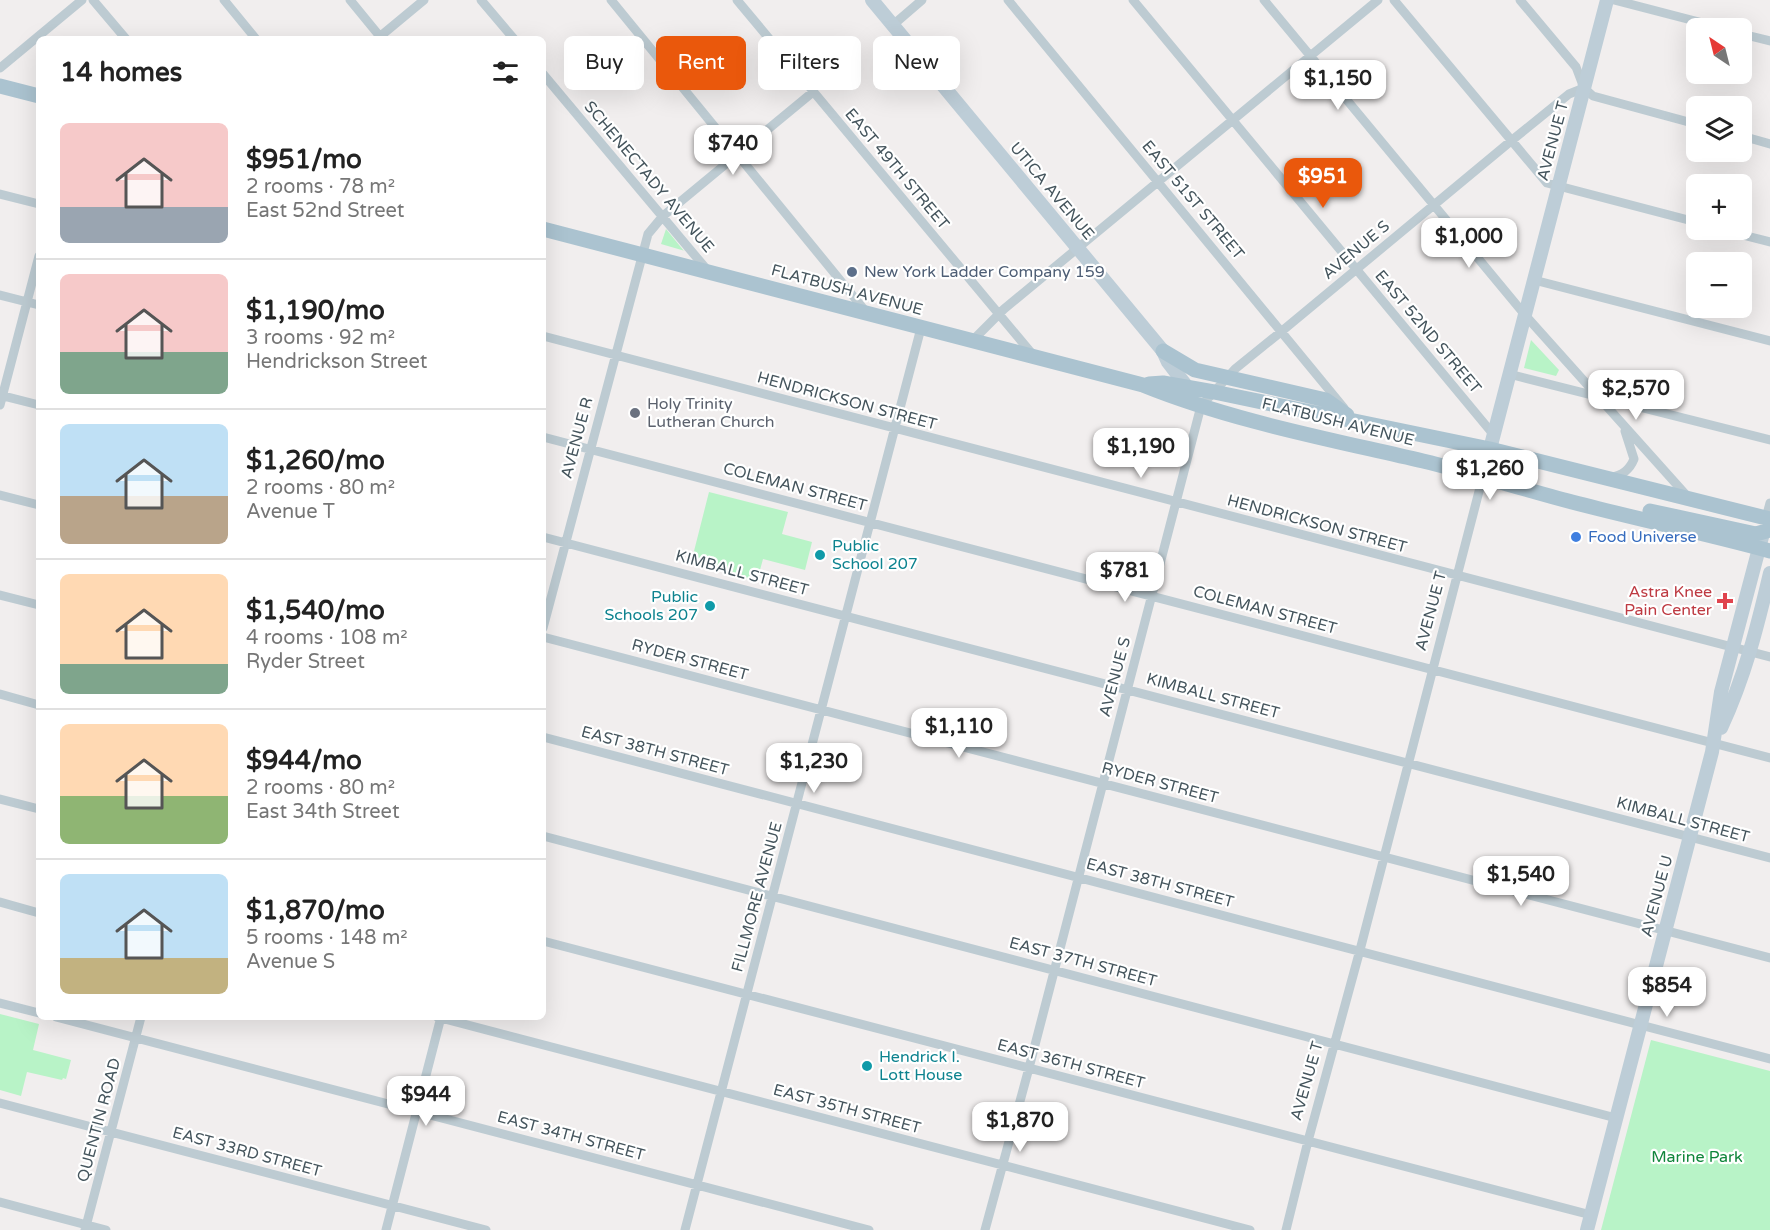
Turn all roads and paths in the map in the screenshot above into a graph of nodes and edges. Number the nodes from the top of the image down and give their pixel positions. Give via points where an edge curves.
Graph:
1 (82, 0) edge
2 (93, 0) edge
3 (224, 0) edge
4 (350, 0) edge
5 (424, 0) edge
6 (481, 0) edge
7 (611, 0) edge
8 (737, 0) edge
9 (872, 0) edge
10 (922, 0) edge
11 (1008, 0) edge
12 (1133, 0) edge
13 (1264, 0) edge
14 (1377, 0) edge
15 (1394, 0) edge
16 (1520, 0) edge
17 (1607, 0) edge
18 (1614, 0) edge
19 (1686, 19) edge
20 (892, 24) junction
21 (39, 36) edge
22 (123, 36) edge
23 (254, 36) edge
24 (378, 36) edge
25 (382, 36) edge
26 (511, 36) edge
27 (1752, 36) edge
28 (36, 38) edge
29 (1770, 41) edge
30 (1310, 56) junction
31 (0, 68) edge
32 (546, 78) edge
33 (0, 86) edge
34 (1584, 88) junction
35 (813, 92) junction
36 (36, 95) edge
37 (1233, 120) junction
38 (1686, 121) edge
39 (1752, 139) edge
40 (1511, 141) junction
41 (1770, 144) edge
42 (739, 154) junction
43 (1158, 182) junction
44 (1559, 186) junction
45 (0, 194) edge
46 (36, 203) edge
47 (1434, 205) junction
48 (663, 216) junction
49 (1686, 219) edge
50 (546, 230) edge
51 (1752, 237) edge
52 (1770, 242) edge
53 (1078, 248) junction
54 (641, 255) junction
55 (36, 268) edge
56 (1356, 269) junction
57 (709, 273) junction
58 (1534, 280) junction
59 (0, 295) edge
60 (27, 302) junction
61 (36, 304) edge
62 (999, 314) junction
63 (869, 315) junction
64 (1525, 315) junction
65 (921, 328) junction
66 (1282, 331) junction
67 (546, 337) edge
68 (972, 341) junction
69 (1770, 342) edge
70 (1163, 351) junction
71 (614, 355) junction
72 (1034, 357) junction
73 (1509, 374) junction
74 (1227, 378) junction
75 (1143, 385) junction
76 (1187, 387) junction
77 (1214, 392) junction
78 (1597, 397) junction
79 (1, 398) edge
80 (36, 404) edge
81 (1201, 406) junction
82 (1355, 420) junction
83 (1623, 426) junction
84 (895, 429) junction
85 (546, 438) edge
86 (1492, 441) junction
87 (1770, 441) edge
88 (590, 449) junction
89 (1482, 477) junction
90 (1600, 477) junction
91 (0, 495) edge
92 (1689, 498) junction
93 (1176, 502) junction
94 (36, 504) edge
95 (871, 522) junction
96 (1767, 530) edge
97 (546, 538) edge
98 (565, 543) junction
99 (1770, 573) edge
100 (1458, 576) junction
101 (0, 595) edge
102 (1152, 596) junction
103 (36, 604) edge
104 (546, 616) edge
105 (846, 616) junction
106 (546, 638) edge
107 (1733, 647) junction
108 (1751, 652) junction
109 (1770, 657) edge
110 (1433, 669) junction
111 (1127, 689) junction
112 (0, 694) edge
113 (36, 704) edge
114 (821, 710) junction
115 (546, 738) edge
116 (1714, 744) junction
117 (1770, 758) edge
118 (1408, 763) junction
119 (1103, 783) junction
120 (0, 799) edge
121 (797, 803) junction
122 (36, 808) edge
123 (546, 837) edge
124 (1689, 837) junction
125 (1384, 857) junction
126 (1770, 858) edge
127 (1078, 877) junction
128 (773, 897) junction
129 (0, 902) edge
130 (36, 912) edge
131 (1665, 931) junction
132 (546, 942) edge
133 (1360, 950) junction
134 (1770, 958) edge
135 (1054, 970) junction
136 (747, 995) junction
137 (0, 1002) edge
138 (36, 1012) edge
139 (67, 1020) edge
140 (140, 1020) edge
141 (439, 1020) edge
142 (451, 1020) edge
143 (1641, 1025) junction
144 (136, 1038) junction
145 (1335, 1044) junction
146 (1770, 1059) edge
147 (1029, 1068) junction
148 (722, 1091) junction
149 (0, 1103) edge
150 (416, 1112) junction
151 (1616, 1118) junction
152 (111, 1131) junction
153 (1308, 1141) junction
154 (1003, 1165) junction
155 (697, 1185) junction
156 (0, 1202) edge
157 (392, 1205) junction
158 (1591, 1215) junction
159 (86, 1227) edge
160 (105, 1230) edge
161 (386, 1230) edge
162 (486, 1230) edge
163 (686, 1230) edge
164 (869, 1230) edge
165 (985, 1230) edge
166 (1250, 1230) edge
167 (1286, 1230) edge
168 (1587, 1230) edge

1 - 21 street
2 - 22 street
3 - 23 street
4 - 24 street
5 - 25 street
6 - 26 street
7 - 42 street
8 - 35 street, EAST 49TH STREET
9 - 20 main road, UTICA AVENUE
10 - 20 street
11 - 43 street, EAST 51ST STREET
12 - 37 street, EAST 52ND STREET
13 - 30 street
14 - 30 street
15 - 40 street
16 - 34 street via 1576,67
17 - 34 main road, AVENUE T
18 - 19 street
20 - 53 main road, UTICA AVENUE
27 - 29 street
28 - 31 street
30 - 37 street
30 - 47 street
32 - 48 street, SCHENECTADY AVENUE
33 - 36 main road
34 - 38 street via 1593,96
34 - 40 street, AVENUE S via 1569,94
34 - 44 main road, AVENUE T
35 - 42 street, AVENUE R
35 - 62 street, EAST 49TH STREET
37 - 43 street
37 - 56 street, EAST 52ND STREET
39 - 41 street
40 - 44 street via 1548,183
40 - 47 street, AVENUE S
42 - 48 street, AVENUE R
42 - 63 street
43 - 53 street
43 - 66 street, EAST 51ST STREET
44 - 49 street
44 - 58 main road, AVENUE T
45 - 46 street
47 - 56 street, AVENUE S
47 - 64 street
48 - 54 street, AVENUE R via 648,234
48 - 57 street, SCHENECTADY AVENUE
50 - 54 main road, FLATBUSH AVENUE
51 - 52 street
53 - 62 street
53 - 70 main road, UTICA AVENUE
54 - 57 main road, FLATBUSH AVENUE
54 - 71 street, AVENUE R
55 - 60 street
56 - 66 street, AVENUE S
56 - 86 street, EAST 52ND STREET
57 - 63 main road, FLATBUSH AVENUE
58 - 64 main road, AVENUE T
58 - 69 street
59 - 60 street
60 - 61 street
60 - 79 street
62 - 68 street
62 - 72 street, EAST 49TH STREET
63 - 65 main road, FLATBUSH AVENUE
64 - 73 main road, AVENUE T
64 - 78 street
65 - 68 main road, FLATBUSH AVENUE
65 - 84 street, FILLMORE AVENUE
66 - 74 street, AVENUE S
66 - 82 street, EAST 51ST STREET
67 - 71 street, HENDRICKSON STREET
68 - 72 main road, FLATBUSH AVENUE
70 - 74 main road via 1195,370
70 - 76 main road, UTICA AVENUE
71 - 84 street, HENDRICKSON STREET
71 - 88 street, AVENUE R
72 - 75 main road, FLATBUSH AVENUE
73 - 78 street
73 - 86 main road, AVENUE T
74 - 77 street, AVENUE S
74 - 82 main road via 1326,400
75 - 76 main road, FLATBUSH AVENUE
75 - 81 main road, FLATBUSH AVENUE
76 - 77 main road, FLATBUSH AVENUE
76 - 81 main road, UTICA AVENUE
77 - 81 street, AVENUE S
77 - 82 main road, FLATBUSH AVENUE
78 - 83 street
78 - 87 street
79 - 80 street
81 - 89 main road, FLATBUSH AVENUE
81 - 93 street, AVENUE S
82 - 86 main road, FLATBUSH AVENUE
83 - 90 street via 1634,459 1630,468 1618,477
83 - 92 street
84 - 93 street, HENDRICKSON STREET
84 - 95 street, FILLMORE AVENUE
85 - 88 street, COLEMAN STREET
86 - 89 street, AVENUE T
86 - 90 main road, FLATBUSH AVENUE
88 - 95 street, COLEMAN STREET
88 - 98 street, AVENUE R
89 - 96 main road, FLATBUSH AVENUE via 1615,512
89 - 100 street, AVENUE T
90 - 92 main road, FLATBUSH AVENUE
91 - 94 street
92 - 96 main road, FLATBUSH AVENUE
93 - 100 street, HENDRICKSON STREET
93 - 102 street, AVENUE S
95 - 102 street, COLEMAN STREET
95 - 105 street, FILLMORE AVENUE
96 - 107 main road, AVENUE U
97 - 98 street, KIMBALL STREET
98 - 104 street, AVENUE R
98 - 105 street, KIMBALL STREET
99 - 108 main road, AVENUE U
100 - 107 street, HENDRICKSON STREET
100 - 110 street, AVENUE T
101 - 103 street
102 - 110 street, COLEMAN STREET
102 - 111 street, AVENUE S
105 - 111 street, KIMBALL STREET
105 - 114 street, FILLMORE AVENUE
106 - 114 street, RYDER STREET
107 - 108 street, HENDRICKSON STREET
107 - 116 main road, AVENUE U via 1721,692
108 - 109 street, HENDRICKSON STREET
108 - 116 main road, AVENUE U
110 - 116 street, COLEMAN STREET
110 - 118 street, AVENUE T
111 - 118 street, KIMBALL STREET
111 - 119 street, AVENUE S
112 - 113 street
114 - 119 street, RYDER STREET
114 - 121 street, FILLMORE AVENUE
115 - 121 street, EAST 38TH STREET
116 - 117 street, COLEMAN STREET
116 - 124 main road, AVENUE U
118 - 124 street, KIMBALL STREET
118 - 125 street, AVENUE T
119 - 125 street, RYDER STREET
119 - 127 street, AVENUE S
120 - 122 street
121 - 127 street, EAST 38TH STREET
121 - 128 street, FILLMORE AVENUE
123 - 128 street, EAST 37TH STREET
124 - 126 street, KIMBALL STREET
124 - 131 main road, AVENUE U
125 - 131 street, RYDER STREET
125 - 133 street, AVENUE T
127 - 133 street, EAST 38TH STREET
127 - 135 street, AVENUE S
128 - 135 street, EAST 37TH STREET
128 - 136 street, FILLMORE AVENUE
129 - 130 street
131 - 134 street, RYDER STREET
131 - 143 main road, AVENUE U
132 - 136 street, EAST 36TH STREET
133 - 143 street, EAST 38TH STREET
133 - 145 street, AVENUE T
135 - 145 street, EAST 37TH STREET
135 - 147 street, AVENUE S
136 - 147 street, EAST 36TH STREET
136 - 148 street, FILLMORE AVENUE
137 - 138 street
139 - 144 street, EAST 34TH STREET
140 - 144 street, QUENTIN ROAD
141 - 150 street
142 - 148 street, EAST 35TH STREET
143 - 146 street, EAST 38TH STREET
143 - 151 main road, AVENUE U
144 - 150 street, EAST 34TH STREET
144 - 152 street, QUENTIN ROAD
145 - 151 street, EAST 37TH STREET
145 - 153 street, AVENUE T
147 - 153 street, EAST 36TH STREET
147 - 154 street, AVENUE S
148 - 154 street, EAST 35TH STREET
148 - 155 street, FILLMORE AVENUE
149 - 152 street, EAST 33RD STREET
150 - 155 street, EAST 34TH STREET
150 - 157 street
151 - 158 main road, AVENUE U
152 - 157 street, EAST 33RD STREET
152 - 159 street, QUENTIN ROAD
153 - 158 street, EAST 36TH STREET
153 - 167 street, AVENUE T
154 - 165 street, AVENUE S
154 - 166 street, EAST 35TH STREET
155 - 163 street, FILLMORE AVENUE
155 - 164 street, EAST 34TH STREET
156 - 159 street
157 - 161 street
157 - 162 street, EAST 33RD STREET
158 - 168 main road, AVENUE U
159 - 160 street

